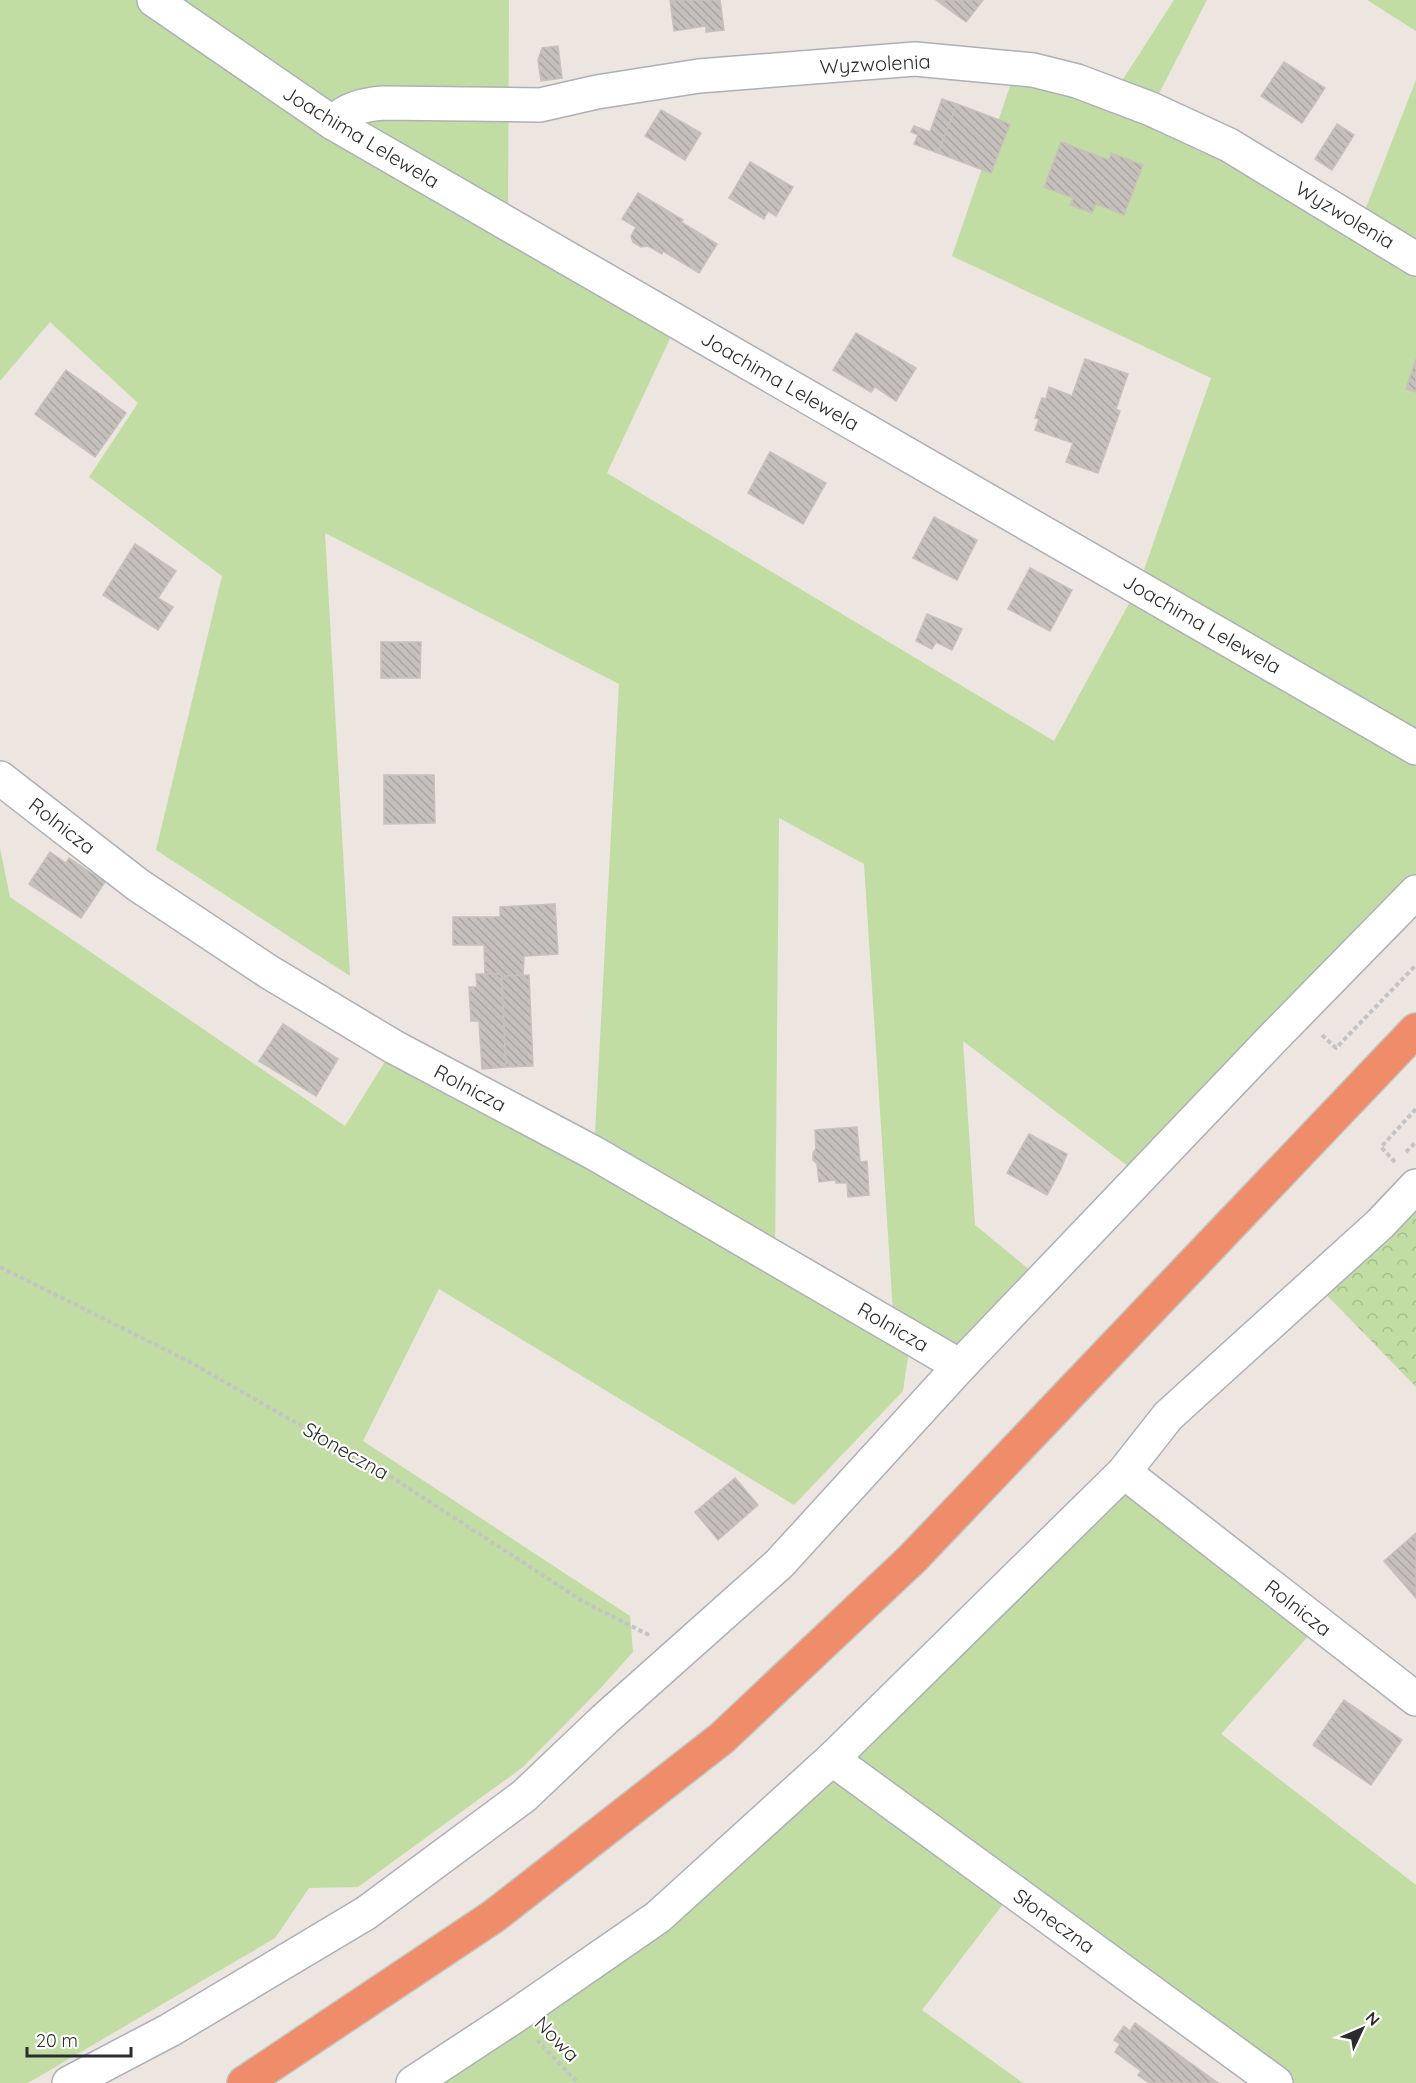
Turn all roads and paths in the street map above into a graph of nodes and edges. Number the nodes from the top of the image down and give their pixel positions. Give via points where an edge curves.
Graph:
1 (154, 0) edge
2 (333, 123) junction
3 (1416, 259) edge
4 (1416, 748) edge
5 (0, 778) edge
6 (1416, 892) edge
7 (1416, 965) edge
8 (1416, 1030) edge
9 (1321, 1033) dead end
10 (1416, 1109) edge
11 (1416, 1142) edge
12 (1416, 1186) edge
13 (0, 1267) edge
14 (960, 1366) junction
15 (1124, 1472) junction
16 (682, 1651) junction
17 (1416, 1699) edge
18 (832, 1759) junction
19 (515, 2016) junction
20 (69, 2083) edge
21 (244, 2083) edge
22 (413, 2083) edge
23 (578, 2083) edge
24 (1276, 2083) edge

1 - 2 street, Joachima Lelewela
2 - 3 street, Wyzwolenia via 341,114 362,105 540,105 699,76 915,59 1033,70 1077,81 1140,105 1229,145
2 - 4 street, Joachima Lelewela
5 - 14 street, Rolnicza via 138,885 269,972 394,1047 594,1152
6 - 14 street
7 - 9 path via 1336,1048
8 - 21 highway via 912,1559 722,1738 494,1917
10 - 11 path via 1381,1147 1396,1163
12 - 15 street via 1380,1224 1168,1416
13 - 16 path, Słoneczna via 188,1361 393,1478 584,1602
14 - 16 street via 778,1564
15 - 17 street, Rolnicza
15 - 18 street
16 - 20 street via 524,1796 366,1913 170,2030
18 - 19 street via 658,1917
18 - 24 street, Słoneczna
19 - 22 street
19 - 23 path, Nowa

